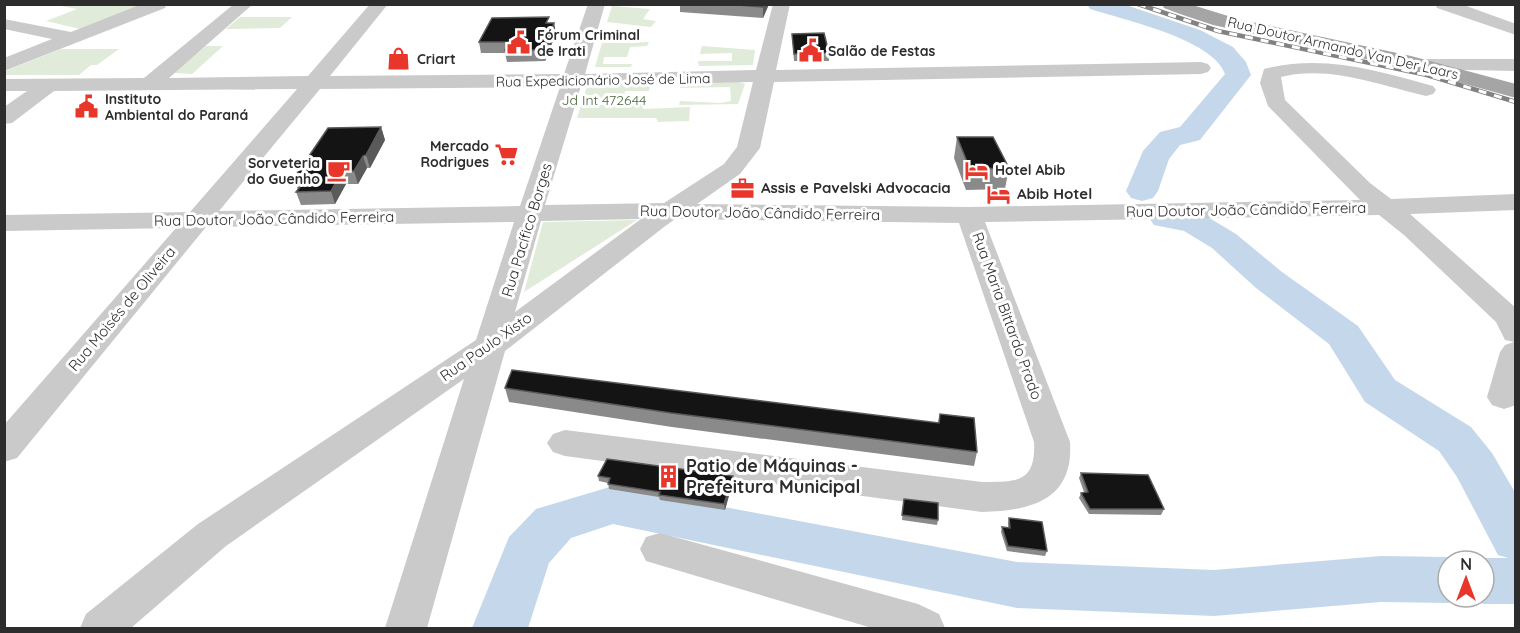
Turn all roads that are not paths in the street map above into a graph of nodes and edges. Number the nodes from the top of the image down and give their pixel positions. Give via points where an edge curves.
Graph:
1 (159, 4) edge
2 (245, 4) edge
3 (380, 4) edge
4 (597, 4) edge
5 (783, 4) edge
6 (1171, 4) edge
7 (1443, 4) edge
8 (4, 24) edge
9 (1515, 30) edge
10 (72, 38) junction
11 (1423, 64) junction
12 (4, 65) edge
13 (1515, 65) edge
14 (1201, 68) dead end
15 (764, 76) junction
16 (573, 80) junction
17 (313, 84) junction
18 (4, 85) edge
19 (148, 85) junction
20 (47, 86) junction
21 (1426, 90) dead end
22 (1515, 90) edge
23 (4, 118) edge
24 (1515, 202) edge
25 (1386, 207) junction
26 (668, 211) junction
27 (530, 213) junction
28 (969, 215) junction
29 (196, 221) junction
30 (4, 224) edge
31 (1515, 333) edge
32 (493, 344) junction
33 (1515, 352) edge
34 (1504, 397) dead end
35 (565, 443) dead end
36 (4, 449) edge
37 (660, 549) dead end
38 (101, 628) edge
39 (406, 628) edge
40 (924, 628) edge

1 - 10 street
2 - 19 street
3 - 17 street, Rua Moisés de Oliveira
4 - 16 street, Rua Pacífico Borges
5 - 15 street, Rua Paulo Xisto
6 - 11 main road, Rua Doutor Armando Van Der Laars via 1261,30
7 - 9 street
8 - 10 street
10 - 12 street
11 - 13 street
11 - 22 main road, Rua Doutor Armando Van Der Laars
14 - 15 street, Rua Expedicionário José de Lima
15 - 16 street, Rua Expedicionário José de Lima
15 - 26 street, Rua Paulo Xisto via 748,148 732,169
16 - 17 street, Rua Expedicionário José de Lima
16 - 27 street, Rua Pacífico Borges
17 - 19 street, Rua Expedicionário José de Lima
17 - 29 street, Rua Moisés de Oliveira
18 - 20 street, Rua Expedicionário José de Lima
19 - 20 street, Rua Expedicionário José de Lima
20 - 23 street
21 - 25 street via 1338,70 1283,69 1271,73 1275,102 1361,188
24 - 25 street, Rua Doutor João Cândido Ferreira
25 - 28 street, Rua Doutor João Cândido Ferreira
25 - 31 street via 1509,318
26 - 27 street, Rua Doutor João Cândido Ferreira
26 - 28 street, Rua Doutor João Cândido Ferreira
26 - 32 street, Rua Paulo Xisto
27 - 29 street, Rua Doutor João Cândido Ferreira
27 - 32 street, Rua Pacífico Borges
28 - 35 street, Rua Maria Bittardo Prado via 1052,442 1053,462 1042,483 1012,496 981,497
29 - 30 street, Rua Doutor João Cândido Ferreira
29 - 36 street, Rua Moisés de Oliveira
32 - 38 street, Rua Paulo Xisto via 212,535
32 - 39 street, Rua Pacífico Borges
33 - 34 street
37 - 40 street via 918,623

